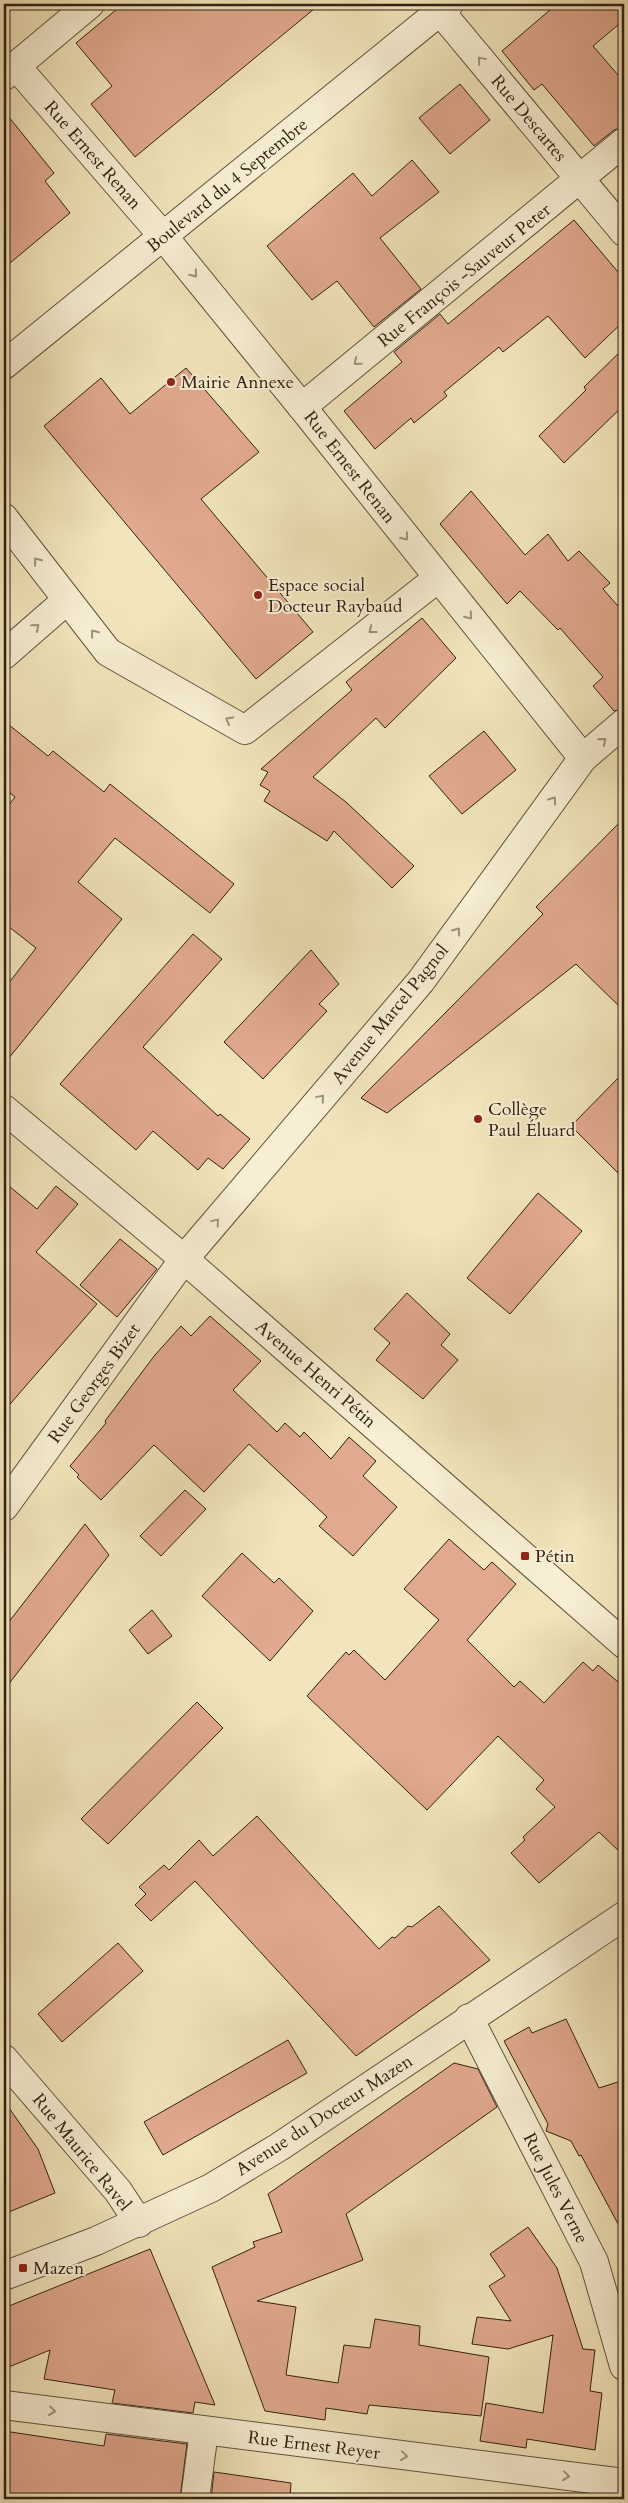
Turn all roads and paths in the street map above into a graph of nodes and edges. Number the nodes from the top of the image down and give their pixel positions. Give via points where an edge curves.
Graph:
1 (90, 4) edge
2 (441, 6) edge
3 (10, 71) edge
4 (624, 142) edge
5 (580, 179) junction
6 (624, 232) edge
7 (163, 236) junction
8 (4, 365) edge
9 (302, 407) junction
10 (4, 518) edge
11 (438, 578) junction
12 (67, 600) junction
13 (4, 654) edge
14 (624, 723) edge
15 (583, 758) junction
16 (4, 1109) edge
17 (184, 1259) junction
18 (4, 1507) edge
19 (624, 1644) edge
20 (624, 1916) edge
21 (469, 2018) junction
22 (4, 2059) edge
23 (138, 2223) junction
24 (4, 2276) edge
25 (624, 2366) edge
26 (4, 2405) edge
27 (204, 2431) junction
28 (624, 2483) edge
29 (195, 2499) edge

1 - 3 street
5 -> 2 street, Rue Descartes
2 - 7 street, Boulevard du 4 Septembre
3 - 7 street, Rue Ernest Renan
4 - 5 street, Rue François -Sauveur Peter
5 - 6 street, Rue Descartes
5 -> 9 street, Rue François -Sauveur Peter
7 - 8 street, Boulevard du 4 Septembre
7 -> 9 street, Rue Ernest Renan
9 -> 11 street, Rue Ernest Renan
12 -> 10 street
11 -> 12 street via 245,730 108,652
11 -> 15 street, Rue Ernest Renan
13 -> 12 street
15 -> 14 street, Avenue Marcel Pagnol
17 -> 15 street, Avenue Marcel Pagnol via 421,981
16 - 17 street, Avenue Henri Pétin
17 - 18 street, Rue Georges Bizet
17 - 19 street, Avenue Henri Pétin
20 - 21 street, Avenue du Docteur Mazen
21 - 23 street, Avenue du Docteur Mazen via 279,2147 211,2188
21 - 25 street, Rue Jules Verne via 594,2262
22 - 23 street, Rue Maurice Ravel via 118,2191
23 - 24 street, Avenue du Docteur Mazen
26 -> 27 street, Rue Ernest Reyer
27 -> 28 street, Rue Ernest Reyer
27 - 29 street

